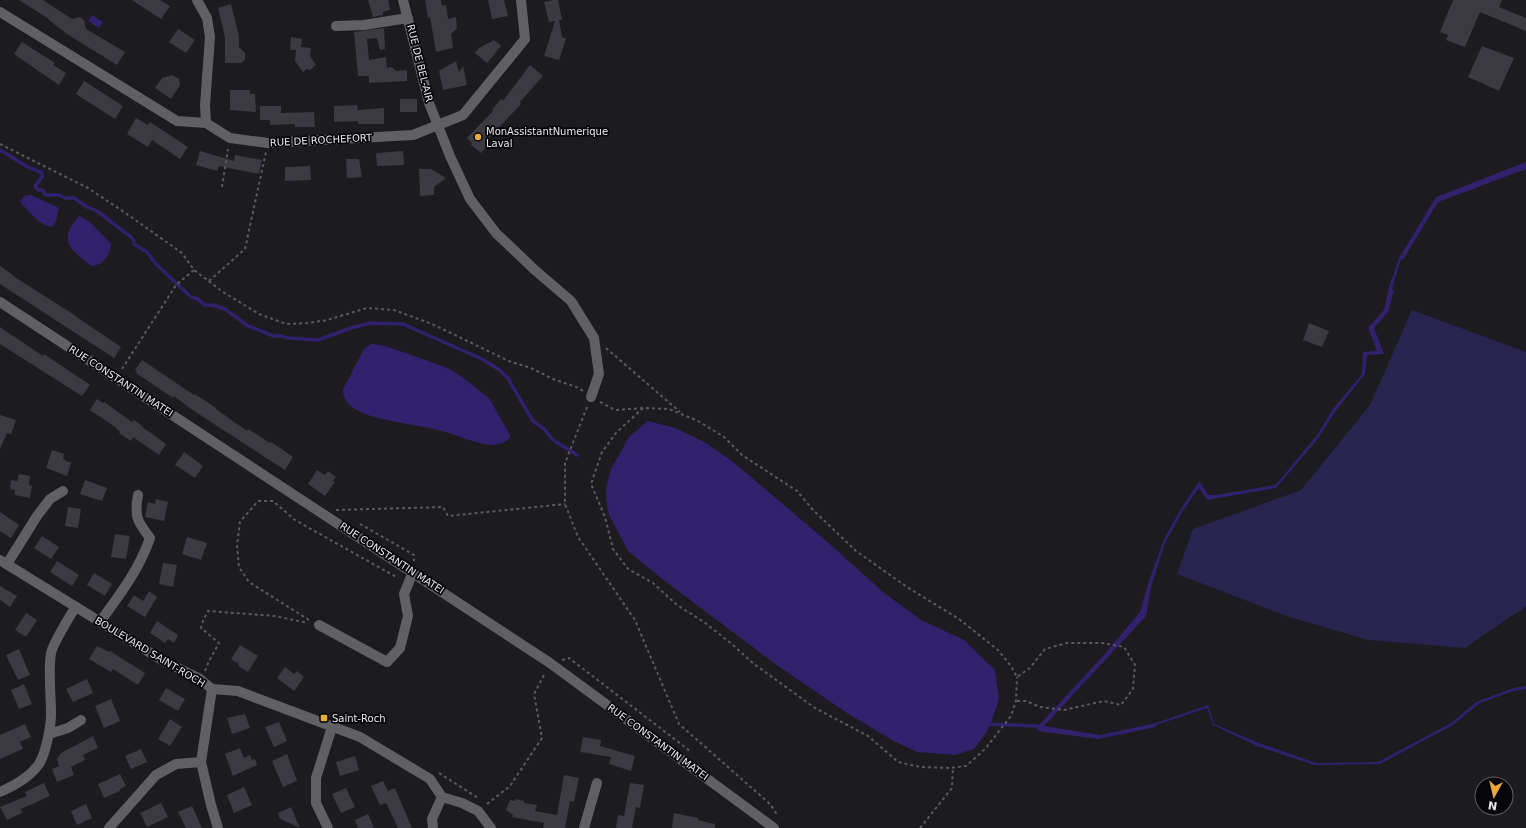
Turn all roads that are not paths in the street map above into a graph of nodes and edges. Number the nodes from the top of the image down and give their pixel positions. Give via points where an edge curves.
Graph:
1 (197, 0) edge
2 (403, 0) edge
3 (521, 0) edge
4 (0, 12) edge
5 (408, 18) junction
6 (336, 26) dead end
7 (206, 123) junction
8 (439, 125) junction
9 (0, 302) edge
10 (591, 397) road end
11 (63, 492) dead end
12 (138, 495) dead end
13 (3, 562) edge
14 (412, 572) junction
15 (76, 608) junction
16 (100, 622) junction
17 (319, 625) road end
18 (212, 690) junction
19 (81, 720) dead end
20 (332, 727) junction
21 (49, 734) junction
22 (201, 762) junction
23 (597, 783) dead end
24 (0, 792) edge
25 (442, 797) junction
26 (777, 825) edge
27 (109, 828) edge
28 (218, 828) edge
29 (328, 828) edge
30 (434, 828) edge
31 (492, 828) edge
32 (584, 828) edge

1 - 7 street via 207,18 210,37
2 - 5 street, RUE DE BEL-AIR
3 - 8 street, RUE DE ROCHEFORT via 525,39 463,115
4 - 7 street, RUE DE ROCHEFORT via 178,121
5 - 6 street via 364,25
5 - 8 street, RUE DE BEL-AIR via 429,102
7 - 8 street, RUE DE ROCHEFORT via 230,138 268,143 413,135
8 - 10 street, RUE DE BEL-AIR via 470,199 496,233 571,301 594,338 599,374
9 - 14 street, RUE CONSTANTIN MATEI
11 - 13 street via 50,499
12 - 16 street via 136,517 150,538 143,558
13 - 15 street, BOULEVARD SAINT-ROCH
14 - 17 street via 404,594 408,616 400,648 387,662
14 - 26 street, RUE CONSTANTIN MATEI via 550,663
15 - 16 street, BOULEVARD SAINT-ROCH
15 - 21 street via 51,651
16 - 18 street, BOULEVARD SAINT-ROCH via 162,660 200,679
18 - 20 street, BOULEVARD SAINT-ROCH via 238,691
18 - 22 street
19 - 21 street via 68,728
20 - 25 street, BOULEVARD SAINT-ROCH via 360,737 430,779
20 - 29 street via 316,778 316,803
21 - 24 street via 39,763 10,788
22 - 27 street via 176,764 156,775
22 - 28 street
23 - 32 street
25 - 30 street via 432,819
25 - 31 street via 478,811

